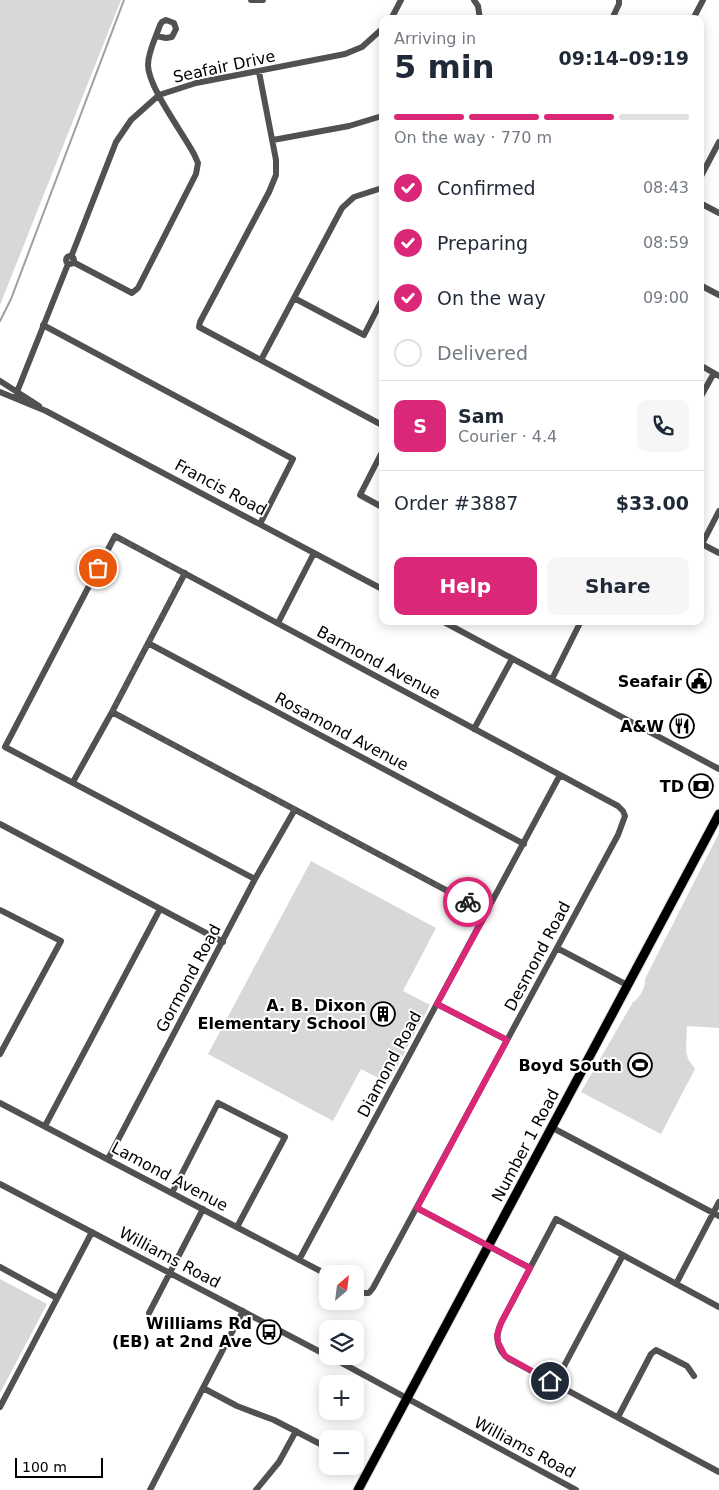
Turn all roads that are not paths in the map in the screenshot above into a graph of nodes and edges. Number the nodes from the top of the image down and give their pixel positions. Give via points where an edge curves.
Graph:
1 (251, 0) edge
2 (263, 0) edge
3 (401, 0) edge
4 (474, 0) edge
5 (619, 0) edge
6 (703, 0) edge
7 (393, 15) edge
8 (479, 15) edge
9 (614, 15) edge
10 (695, 15) edge
11 (379, 32) edge
12 (156, 36) dead end
13 (259, 72) junction
14 (159, 95) junction
15 (379, 117) edge
16 (273, 140) junction
17 (719, 142) edge
18 (704, 170) edge
19 (379, 189) edge
20 (704, 205) edge
21 (719, 213) edge
22 (70, 261) junction
23 (704, 287) edge
24 (719, 295) edge
25 (294, 298) junction
26 (379, 306) edge
27 (42, 325) junction
28 (261, 360) junction
29 (704, 368) edge
30 (716, 374) edge
31 (0, 381) edge
32 (0, 392) edge
33 (704, 392) edge
34 (15, 394) junction
35 (379, 423) edge
36 (379, 458) edge
37 (379, 505) edge
38 (719, 511) edge
39 (260, 524) junction
40 (704, 538) edge
41 (704, 545) edge
42 (314, 553) junction
43 (719, 553) edge
44 (184, 573) junction
45 (379, 587) edge
46 (278, 623) junction
47 (449, 625) edge
48 (579, 625) edge
49 (148, 643) junction
50 (512, 659) junction
51 (552, 680) junction
52 (112, 712) junction
53 (474, 728) junction
54 (719, 769) edge
55 (560, 775) junction
56 (73, 782) junction
57 (294, 811) junction
58 (719, 814) edge
59 (625, 816) joint
60 (0, 824) edge
61 (524, 844) junction
62 (256, 879) junction
63 (160, 909) junction
64 (0, 910) edge
65 (487, 912) junction
66 (223, 942) junction
67 (556, 948) junction
68 (627, 985) junction
69 (437, 1004) junction
70 (507, 1040) junction
71 (0, 1054) edge
72 (0, 1103) edge
73 (45, 1126) junction
74 (551, 1127) junction
75 (108, 1159) junction
76 (0, 1184) edge
77 (172, 1193) junction
78 (719, 1202) edge
79 (417, 1208) junction
80 (203, 1209) junction
81 (716, 1214) edge
82 (237, 1227) junction
83 (92, 1232) junction
84 (488, 1246) junction
85 (623, 1255) junction
86 (299, 1260) junction
87 (0, 1267) edge
88 (530, 1268) junction
89 (319, 1270) edge
90 (170, 1273) junction
91 (676, 1284) junction
92 (364, 1293) edge
93 (57, 1298) junction
94 (719, 1307) edge
95 (243, 1311) junction
96 (149, 1313) dead end
97 (319, 1351) edge
98 (345, 1365) edge
99 (694, 1376) dead end
100 (555, 1384) junction
101 (203, 1388) junction
102 (406, 1398) junction
103 (0, 1407) edge
104 (618, 1417) junction
105 (296, 1431) junction
106 (319, 1443) edge
107 (719, 1472) edge
108 (150, 1490) edge
109 (256, 1490) edge
110 (358, 1490) edge
111 (576, 1490) edge

1 - 2 street
3 - 7 street
4 - 8 street
5 - 9 street
6 - 10 street
11 - 13 street, Seafair Drive via 362,47 345,54
12 - 14 street via 148,64
13 - 14 street, Seafair Drive via 196,83
13 - 16 street
14 - 22 street, Seafair Drive via 131,120 116,142
14 - 22 street via 197,159 196,174 138,288 132,293
15 - 16 street
16 - 28 street via 276,168 273,185 199,327
17 - 18 street
19 - 25 street via 360,194 345,203
20 - 21 street
22 - 27 street, Seafair Drive
23 - 24 street
25 - 26 street via 364,335
25 - 28 street
27 - 34 street, Seafair Drive
27 - 39 street via 293,459
28 - 35 street
29 - 30 street
30 - 33 street
31 - 34 street, Francis Road
32 - 34 street, Francis Road
34 - 39 street, Francis Road
36 - 37 street via 360,495
38 - 40 street
39 - 42 street, Francis Road
41 - 43 street
42 - 45 street, Francis Road
42 - 46 street
44 - 46 street, Barmond Avenue
44 - 49 street
44 - 56 street, Barmond Avenue via 115,536 5,747
46 - 53 street, Barmond Avenue
47 - 50 street
48 - 51 street
49 - 52 street
49 - 61 street, Rosamond Avenue
50 - 51 street
50 - 53 street
51 - 54 street
52 - 56 street
52 - 57 street
53 - 55 street, Barmond Avenue
55 - 59 street, Barmond Avenue via 618,806
55 - 61 street, Diamond Road
56 - 62 street
57 - 62 street, Gormond Road
57 - 65 street
58 - 68 main road, Number 1 Road
59 - 67 street, Desmond Road via 618,836
60 - 63 street
61 - 65 street, Diamond Road
62 - 66 street, Gormond Road
63 - 66 street
63 - 73 street
64 - 71 street via 61,941
65 - 69 street, Diamond Road
66 - 75 street, Gormond Road
67 - 68 street
67 - 70 street, Desmond Road
68 - 74 main road, Number 1 Road
69 - 70 street
69 - 86 street, Diamond Road
70 - 79 street, Desmond Road
72 - 73 street, Lamond Avenue
73 - 75 street, Lamond Avenue
74 - 81 street
74 - 84 main road, Number 1 Road
75 - 77 street, Lamond Avenue
76 - 83 street, Williams Road
77 - 80 street, Lamond Avenue
77 - 82 street via 218,1102 285,1137
78 - 81 street
79 - 84 street
79 - 92 street, Desmond Road via 374,1288
80 - 82 street, Lamond Avenue
80 - 90 street
81 - 91 street
82 - 86 street, Lamond Avenue
83 - 90 street, Williams Road
83 - 93 street
84 - 88 street
84 - 102 main road, Number 1 Road
85 - 88 street via 556,1219
85 - 91 street
85 - 100 street
86 - 89 street, Lamond Avenue
87 - 93 street
88 - 100 street via 501,1323 497,1335 499,1347 509,1359
90 - 95 street, Williams Road
90 - 96 street
91 - 94 street
93 - 103 street
95 - 97 street, Williams Road
95 - 101 street
98 - 102 street, Williams Road
99 - 104 street via 687,1366 656,1350
100 - 104 street
101 - 105 street
101 - 108 street
102 - 110 main road, Number 1 Road
102 - 111 street, Williams Road
104 - 107 street
105 - 106 street
105 - 109 street via 279,1462

